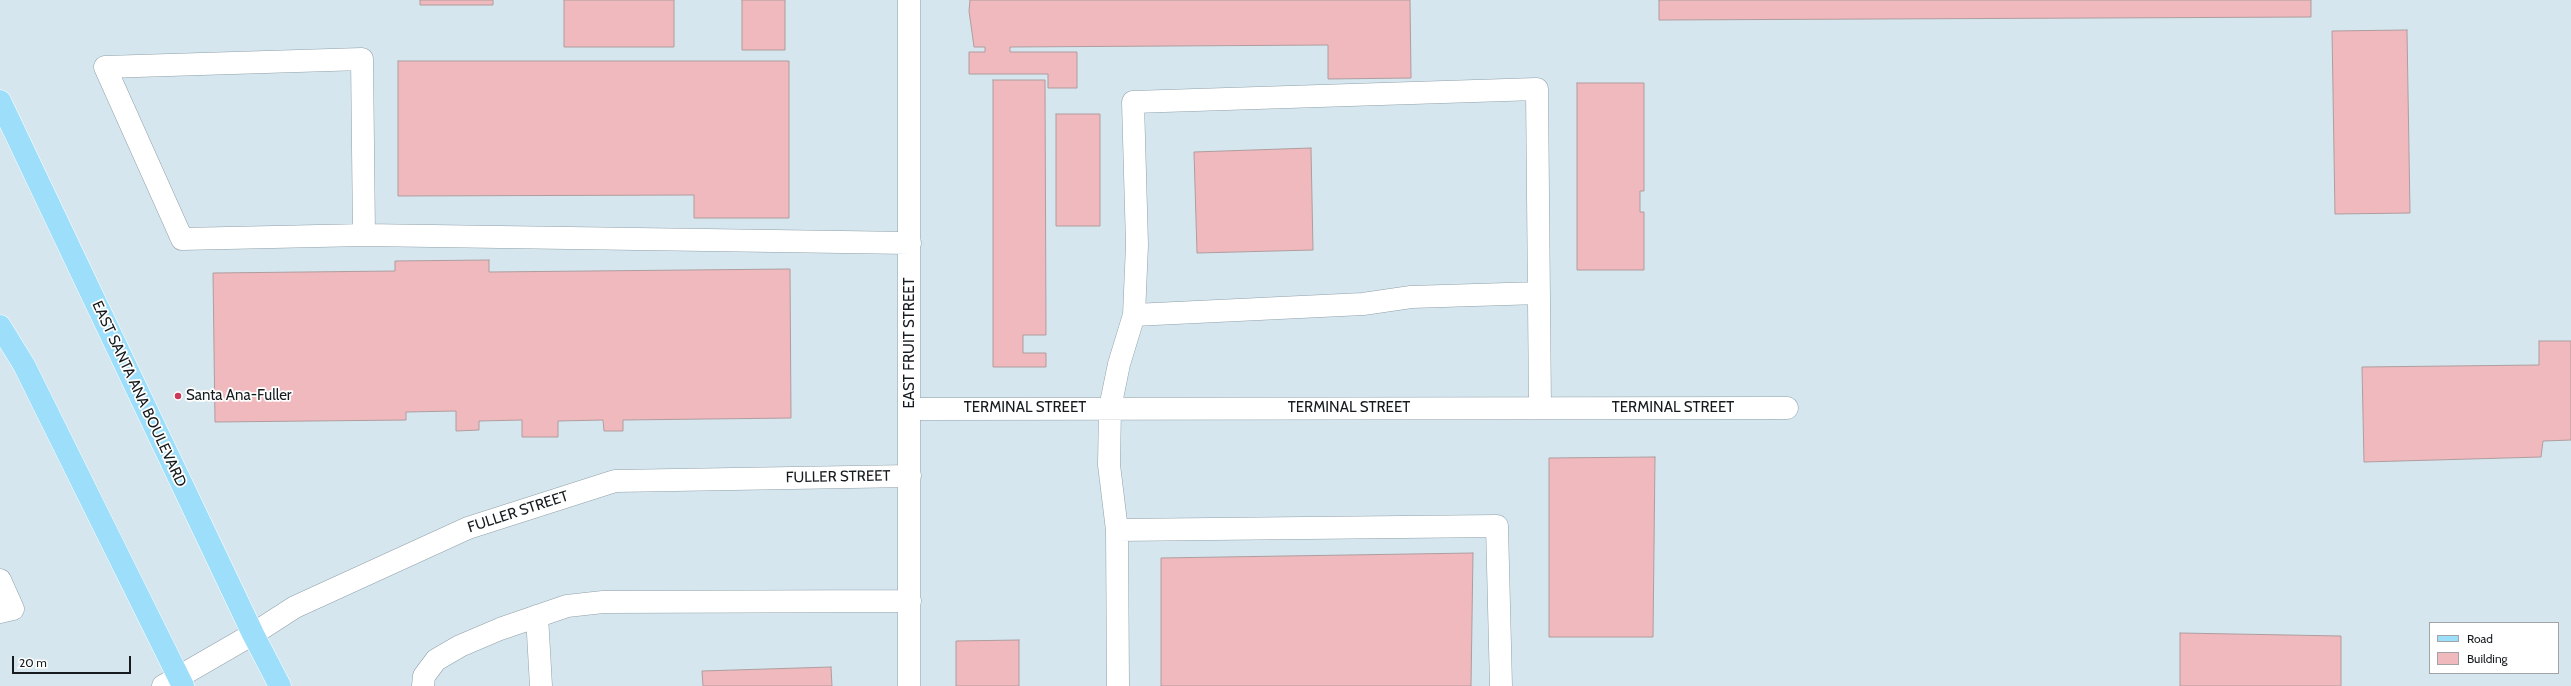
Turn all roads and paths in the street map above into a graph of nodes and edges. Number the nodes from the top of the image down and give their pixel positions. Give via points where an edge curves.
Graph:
1 (908, 0) edge
2 (0, 101) edge
3 (364, 234) junction
4 (910, 243) junction
5 (1539, 293) junction
6 (1134, 315) junction
7 (0, 326) edge
8 (1110, 408) junction
9 (1540, 408) junction
10 (1787, 408) dead end
11 (910, 409) junction
12 (910, 476) junction
13 (1117, 530) junction
14 (0, 580) edge
15 (910, 602) junction
16 (0, 612) edge
17 (537, 616) junction
18 (253, 634) junction
19 (175, 683) edge
20 (280, 686) edge
21 (423, 686) edge
22 (541, 686) edge
23 (909, 686) edge
24 (1118, 686) edge
25 (1501, 686) edge

1 - 4 street, EAST FRUIT STREET
2 - 18 main road, EAST SANTA ANA BOULEVARD
3 - 3 street via 362,59 105,67 182,239
3 - 4 street
4 - 11 street, EAST FRUIT STREET
5 - 6 street via 1411,297 1363,304
5 - 6 street via 1537,90 1133,102 1137,245
5 - 9 street
6 - 8 street via 1119,364
7 - 19 main road via 34,384
8 - 9 street, TERMINAL STREET
8 - 11 street, TERMINAL STREET
8 - 13 street via 1109,465
9 - 10 street, TERMINAL STREET
11 - 12 street, EAST FRUIT STREET
12 - 15 street, EAST FRUIT STREET
12 - 18 street, FULLER STREET via 615,481 468,528 295,607
13 - 24 street
13 - 25 street via 1497,526
14 - 16 street via 13,609
15 - 17 street via 603,602 567,606
15 - 23 street, EAST FRUIT STREET
17 - 21 street via 460,646 436,660 424,676
17 - 22 street
18 - 19 street, FULLER STREET
18 - 20 main road, EAST SANTA ANA BOULEVARD

